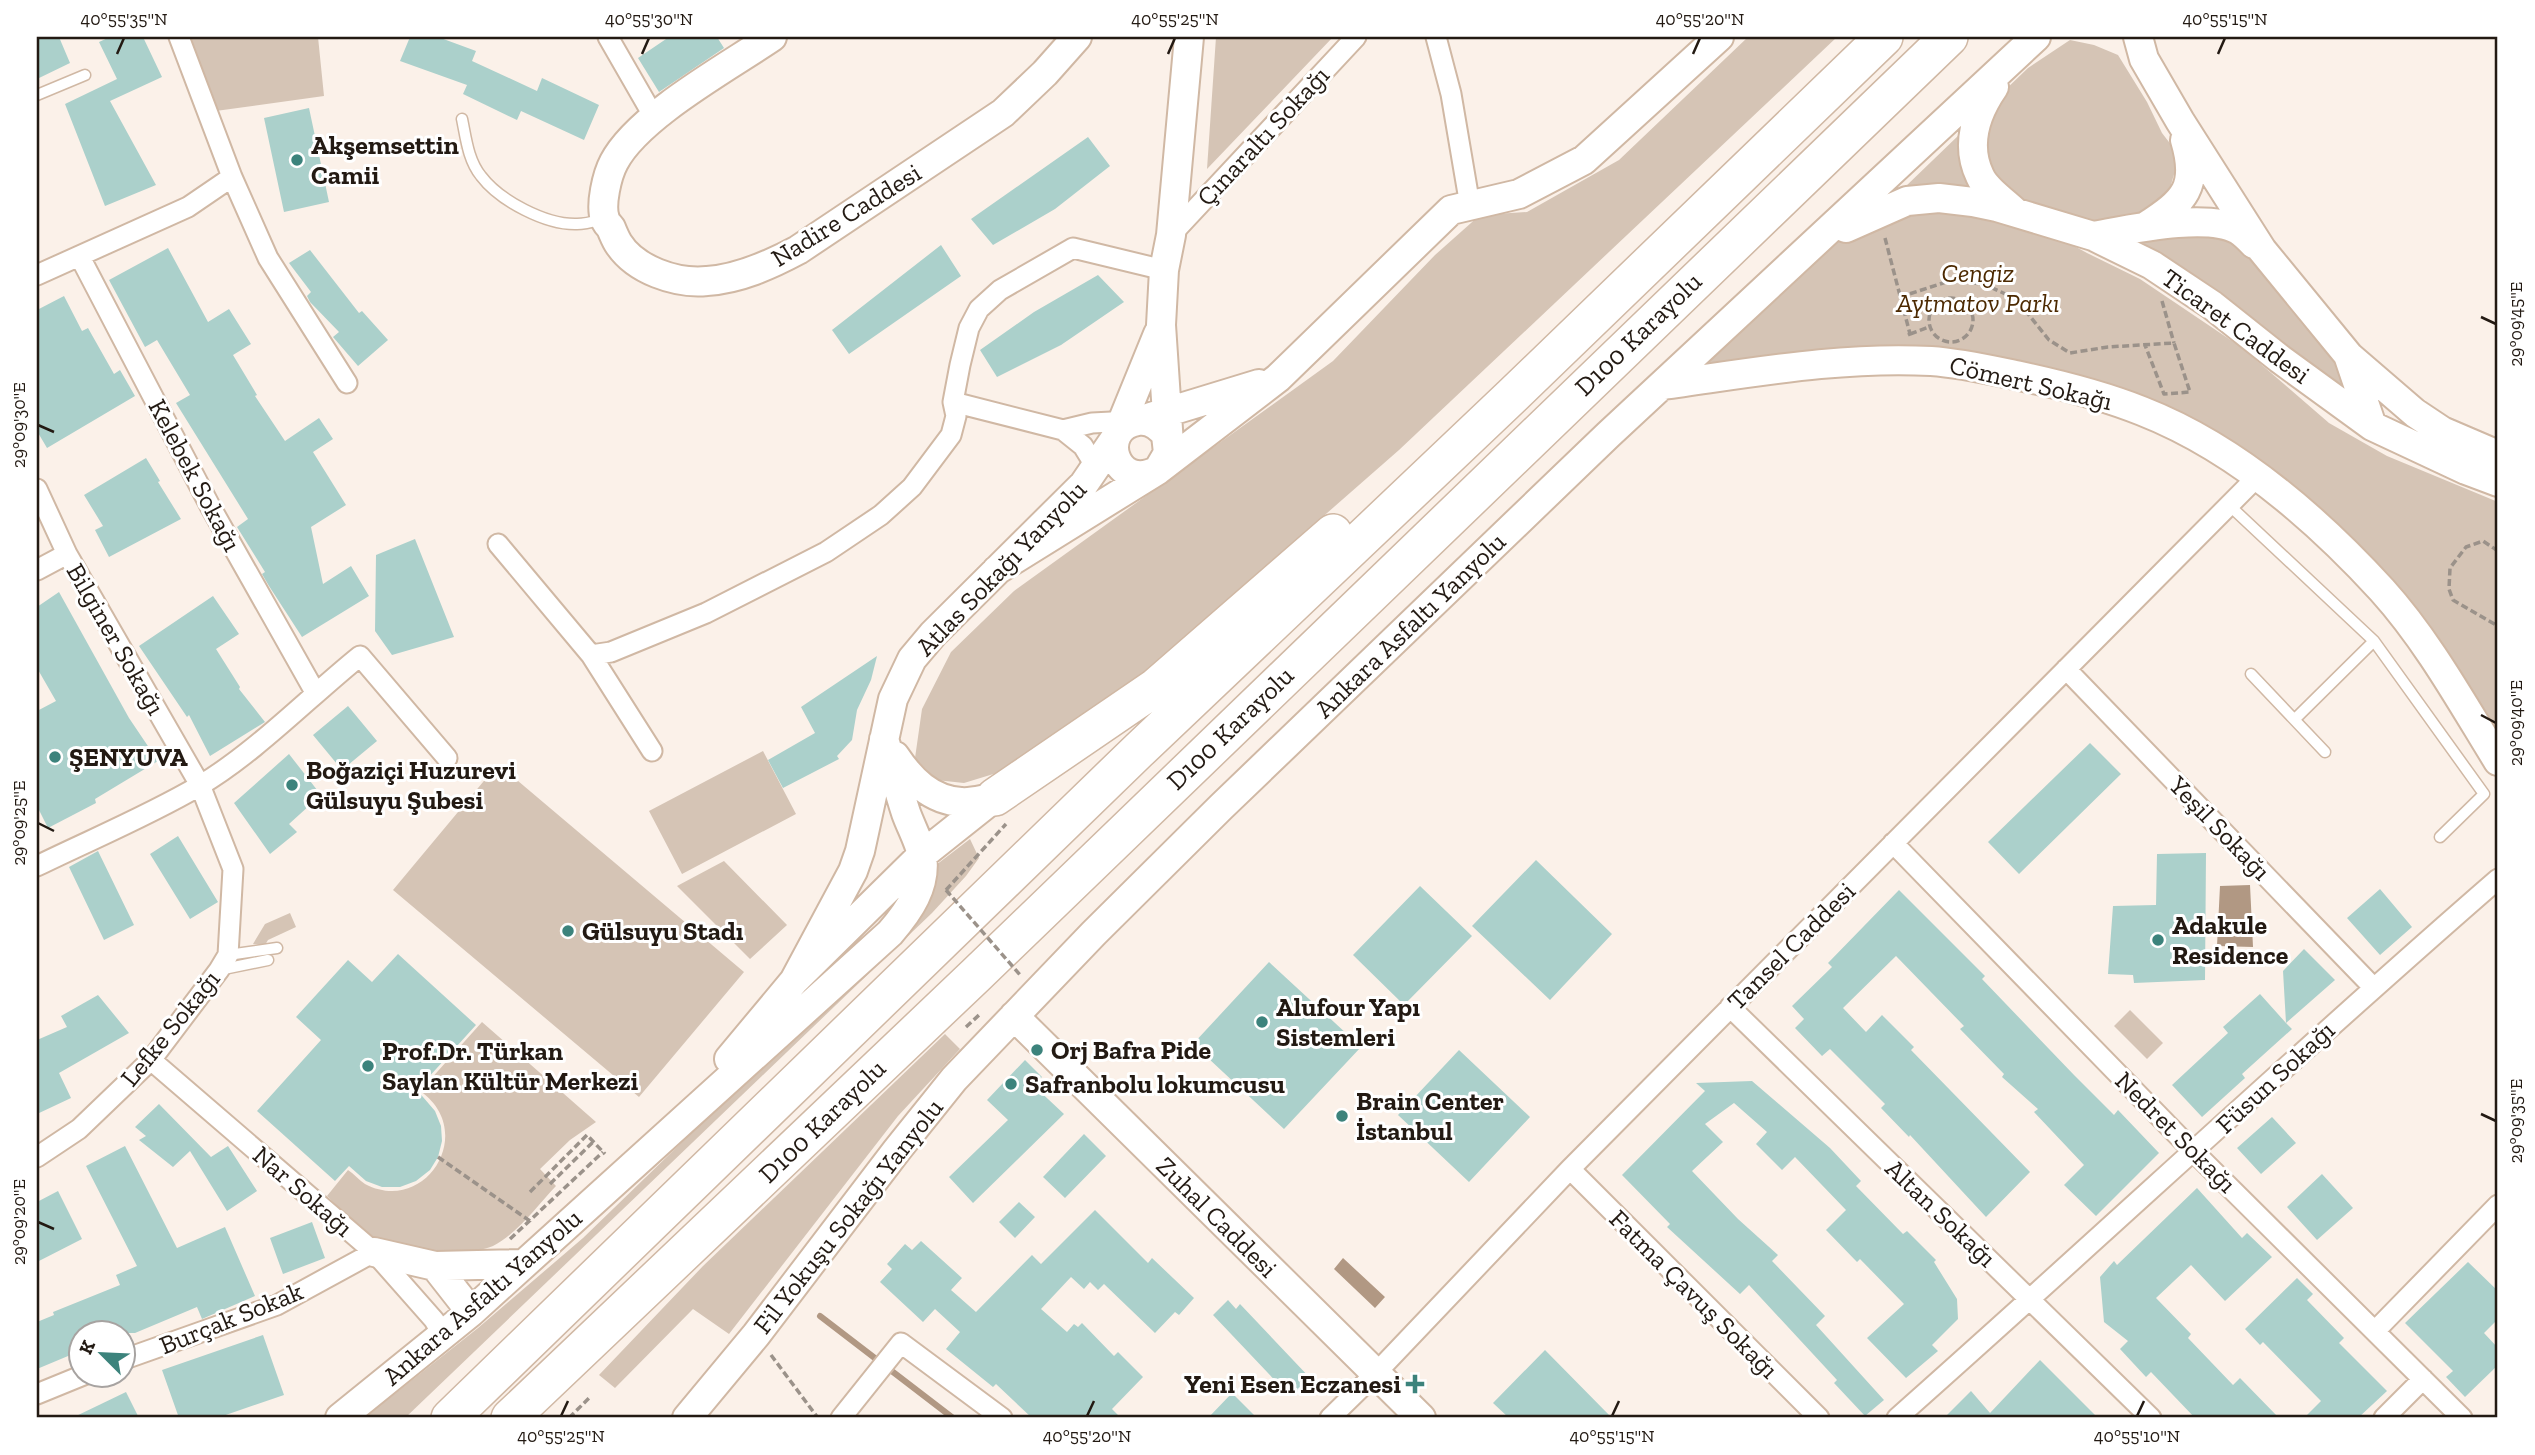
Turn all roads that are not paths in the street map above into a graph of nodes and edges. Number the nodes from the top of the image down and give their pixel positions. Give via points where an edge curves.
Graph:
1 (179, 37) edge
2 (608, 37) edge
3 (772, 37) edge
4 (1077, 37) edge
5 (1189, 37) edge
6 (1356, 37) edge
7 (1436, 37) edge
8 (1719, 37) edge
9 (1884, 37) edge
10 (1949, 37) edge
11 (2036, 37) edge
12 (2046, 37) edge
13 (2117, 37) edge
14 (2141, 48) edge
15 (2012, 59) junction
16 (85, 75) dead end
17 (37, 95) edge
18 (654, 117) junction
19 (462, 119) dead end
20 (2180, 121) junction
21 (232, 177) junction
22 (1460, 202) junction
23 (2019, 216) junction
24 (604, 219) junction
25 (2144, 228) junction
26 (1171, 235) junction
27 (2093, 236) junction
28 (1815, 243) junction
29 (2262, 250) junction
30 (80, 257) junction
31 (1164, 270) junction
32 (37, 275) edge
33 (1161, 325) junction
34 (2348, 355) junction
35 (1278, 378) junction
36 (347, 383) dead end
37 (1662, 384) junction
38 (1512, 396) junction
39 (953, 402) junction
40 (1133, 425) junction
41 (2372, 426) junction
42 (1063, 430) junction
43 (2498, 455) edge
44 (1163, 457) junction
45 (1094, 471) junction
46 (2257, 477) junction
47 (2498, 482) edge
48 (37, 489) edge
49 (2229, 505) junction
50 (498, 544) dead end
51 (67, 554) junction
52 (37, 570) edge
53 (997, 570) junction
54 (2374, 640) junction
55 (591, 655) junction
56 (2066, 669) junction
57 (2251, 674) dead end
58 (315, 692) junction
59 (2295, 719) junction
60 (884, 739) junction
61 (652, 751) dead end
62 (2325, 752) dead end
63 (447, 758) dead end
64 (2498, 761) edge
65 (200, 785) junction
66 (1003, 808) junction
67 (2440, 837) dead end
68 (1893, 843) junction
69 (922, 855) junction
70 (37, 866) edge
71 (2498, 879) edge
72 (277, 948) dead end
73 (268, 960) dead end
74 (223, 963) junction
75 (794, 981) junction
76 (2373, 987) junction
77 (1730, 1007) junction
78 (1014, 1016) junction
79 (151, 1060) junction
80 (2194, 1152) junction
81 (37, 1157) edge
82 (1570, 1169) junction
83 (622, 1173) junction
84 (2498, 1205) edge
85 (374, 1252) junction
86 (524, 1264) junction
87 (435, 1266) junction
88 (2030, 1300) junction
89 (471, 1312) junction
90 (2375, 1331) junction
91 (443, 1335) junction
92 (136, 1355) edge
93 (1376, 1374) junction
94 (2423, 1379) junction
95 (66, 1382) edge
96 (37, 1394) edge
97 (340, 1418) edge
98 (450, 1418) edge
99 (510, 1418) edge
100 (687, 1418) edge
101 (841, 1418) edge
102 (1002, 1418) edge
103 (1330, 1418) edge
104 (1421, 1418) edge
105 (1818, 1418) edge
106 (1897, 1418) edge
107 (2151, 1418) edge
108 (2384, 1418) edge
109 (2462, 1418) edge

1 - 21 street
2 - 18 street
3 - 18 main road
4 - 24 main road, Nadire Caddesi via 1003,113 798,250 755,271 707,281 662,275 630,256
5 - 26 main road
6 - 26 street, Çınaraltı Sokağı
7 - 22 street via 1451,94
8 - 22 main road via 1584,160 1519,194
9 - 38 highway, D100 Karayolu
10 - 99 highway, D100 Karayolu
11 - 15 main road
12 - 15 main road
13 - 14 main road, Ticaret Caddesi
14 - 20 main road, Ticaret Caddesi
15 - 23 main road via 1978,114 1973,143 1980,175
15 - 28 main road, Ankara Asfaltı Yanyolu
16 - 17 lane
18 - 24 main road via 614,162 606,186
19 - 24 lane via 469,154 481,176 513,204 553,221 578,224
20 - 25 main road, Ticaret Caddesi via 2192,161 2192,178 2175,205
20 - 29 main road, Ticaret Caddesi
21 - 30 street via 188,207
21 - 36 street via 268,258
22 - 35 main road
23 - 27 main road, Ticaret Caddesi
23 - 28 main road, Ticaret Caddesi via 1973,202 1907,201
25 - 27 main road, Ticaret Caddesi
25 - 29 main road, Ticaret Caddesi via 2205,222 2236,229
26 - 31 main road
27 - 41 main road, Ticaret Caddesi via 2152,265 2212,305
28 - 37 main road, Ankara Asfaltı Yanyolu
29 - 34 main road, Ticaret Caddesi
30 - 32 street
30 - 58 street, Kelebek Sokağı via 210,506
31 - 33 main road
31 - 39 street via 1073,248 1000,290 979,309 969,328
33 - 40 main road
33 - 40 main road
34 - 41 main road, Ticaret Caddesi
34 - 43 main road, Ticaret Caddesi via 2442,431
35 - 40 main road
35 - 44 main road
37 - 46 main road, Cömert Sokağı via 1810,365 1897,360 1970,366 2073,387 2144,412 2197,438
37 - 78 main road, Ankara Asfaltı Yanyolu via 1231,797
38 - 66 highway via 1331,535 1156,687
38 - 98 highway, D100 Karayolu via 1138,751
39 - 42 street
39 - 55 street via 956,416 951,435 912,487 827,552 706,613 611,652
40 - 42 street via 1092,423
40 - 44 main road
40 - 44 main road via 1115,457 1126,471 1142,475
40 - 45 main road, Atlas Sokağı Yanyolu
41 - 47 main road, Ticaret Caddesi
42 - 45 street via 1083,446
44 - 53 main road
45 - 53 main road, Atlas Sokağı Yanyolu
46 - 49 street, Tansel Caddesi
46 - 64 main road, Cömert Sokağı via 2308,515 2384,592 2435,659
48 - 51 street, Bilginer Sokağı
49 - 54 lane
49 - 56 street, Tansel Caddesi
50 - 55 street
51 - 52 street
51 - 65 street, Bilginer Sokağı
53 - 60 main road, Atlas Sokağı Yanyolu via 912,659 893,699
54 - 59 lane
54 - 67 lane via 2484,794
55 - 61 street
56 - 68 street, Tansel Caddesi
56 - 76 street, Yeşil Sokağı
57 - 59 lane
58 - 63 street via 360,656
58 - 65 street via 261,741
59 - 62 lane
60 - 66 main road via 921,787 939,797
60 - 69 main road
60 - 75 main road, Atlas Sokağı Yanyolu via 853,871
65 - 70 street
65 - 74 street, Lefke Sokağı via 233,869
66 - 69 main road
68 - 77 street, Tansel Caddesi
68 - 80 street, Nedret Sokağı
69 - 75 main road
69 - 83 main road via 917,894 890,933
71 - 76 street, Füsun Sokağı
72 - 74 lane
73 - 74 lane
74 - 79 street, Lefke Sokağı
75 - 83 main road
76 - 80 street, Füsun Sokağı
77 - 82 street, Tansel Caddesi
77 - 88 street, Altan Sokağı
78 - 93 main road, Zuhal Caddesi
78 - 100 main road, Fil Yokuşu Sokağı Yanyolu via 954,1079
79 - 81 street, Lefke Sokağı via 79,1129
79 - 85 street, Nar Sokağı
80 - 88 street, Füsun Sokağı
80 - 90 street, Nedret Sokağı
82 - 93 street, Tansel Caddesi
82 - 105 street, Fatma Çavuş Sokağı
83 - 86 main road, Ankara Asfaltı Yanyolu
84 - 90 street
85 - 87 main road
85 - 91 street, Nar Sokağı
85 - 92 street, Burçak Sokak via 277,1305
86 - 87 main road
86 - 89 main road, Ankara Asfaltı Yanyolu
87 - 89 main road
88 - 106 street, Füsun Sokağı
88 - 107 street, Altan Sokağı
89 - 91 main road, Ankara Asfaltı Yanyolu
90 - 94 street, Nedret Sokağı
91 - 97 main road, Ankara Asfaltı Yanyolu
93 - 103 street, Tansel Caddesi
93 - 104 main road, Zuhal Caddesi
94 - 108 street
94 - 109 street, Nedret Sokağı
95 - 96 street
101 - 102 street via 901,1343

